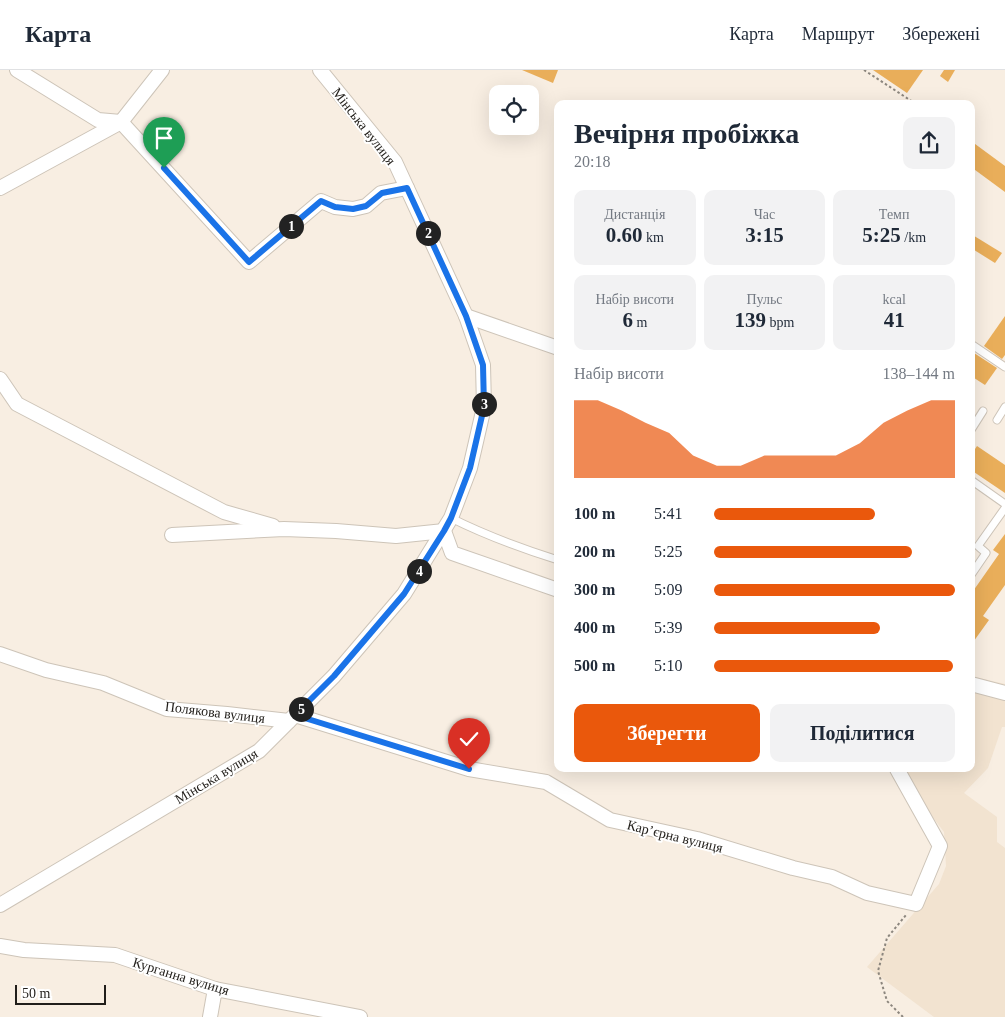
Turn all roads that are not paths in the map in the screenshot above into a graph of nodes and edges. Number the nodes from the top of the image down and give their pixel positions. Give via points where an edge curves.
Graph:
1 (17, 70) edge
2 (162, 70) edge
3 (320, 70) edge
4 (121, 122) junction
5 (0, 188) edge
6 (407, 188) junction
7 (466, 316) junction
8 (554, 347) edge
9 (975, 347) edge
10 (1005, 368) edge
11 (0, 380) edge
12 (0, 403) edge
13 (17, 404) junction
14 (1005, 407) edge
15 (983, 411) dead end
16 (997, 420) dead end
17 (975, 424) edge
18 (975, 483) edge
19 (1005, 506) edge
20 (451, 518) junction
21 (284, 529) junction
22 (444, 531) junction
23 (172, 535) dead end
24 (554, 559) edge
25 (975, 569) edge
26 (554, 589) edge
27 (0, 654) edge
28 (975, 685) edge
29 (1005, 692) edge
30 (292, 718) junction
31 (899, 772) edge
32 (0, 905) edge
33 (0, 946) edge
34 (216, 989) junction
35 (210, 1017) edge
36 (360, 1017) edge

1 - 4 street via 98,120
2 - 4 street
3 - 6 street, Мінська вулиця via 395,162
4 - 5 street
4 - 6 street via 249,262 321,201 353,209 366,206 382,193
6 - 7 street, Мінська вулиця
7 - 8 street
7 - 20 street, Мінська вулиця via 483,365 484,407 470,468
9 - 10 lane
11 - 13 street
12 - 13 street
13 - 21 street via 224,512
14 - 16 lane
15 - 17 lane
18 - 19 lane
19 - 25 lane via 978,546 986,553
20 - 22 street, Мінська вулиця
20 - 24 lane via 520,549
21 - 22 street via 396,536
21 - 23 street
22 - 26 street via 452,553
22 - 30 street, Мінська вулиця via 404,594 334,676
27 - 30 street, Полякова вулиця via 46,670 103,683 167,709
28 - 29 street
30 - 31 street, Кар’єрна вулиця via 469,769 546,782 610,820 697,839 832,878 866,893 916,904 940,846
30 - 32 street, Мінська вулиця via 259,750
33 - 34 street, Курганна вулиця via 116,955
34 - 35 street
34 - 36 street, Курганна вулиця

